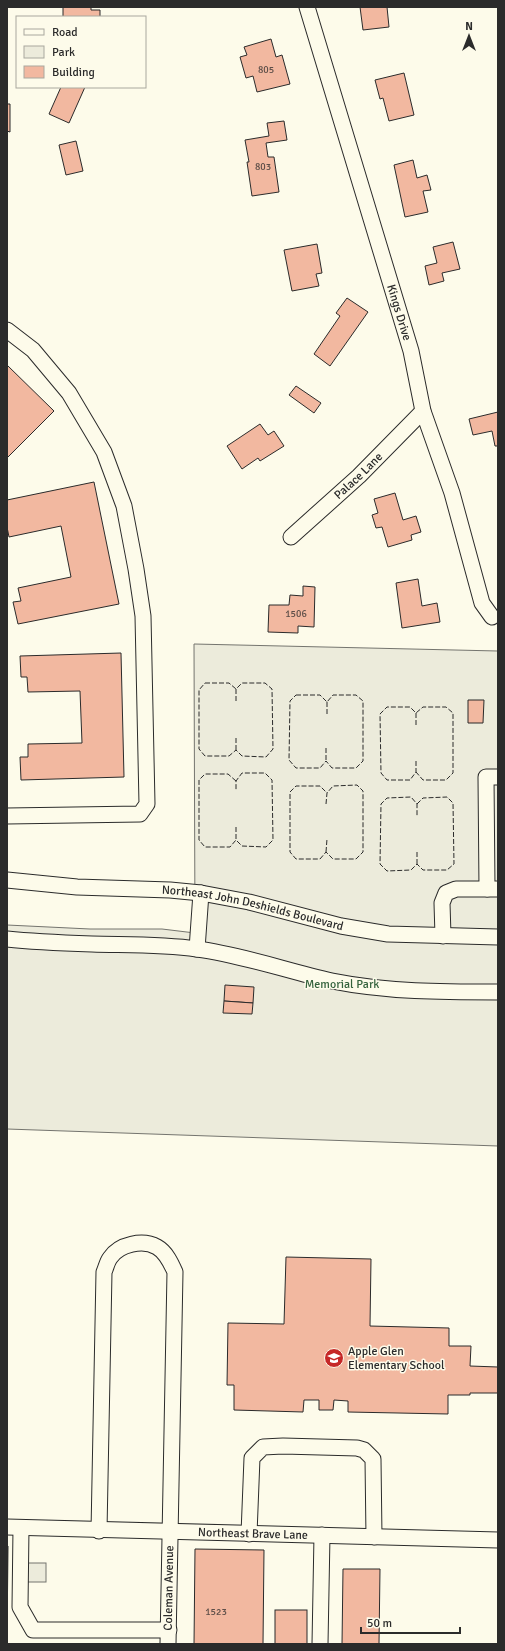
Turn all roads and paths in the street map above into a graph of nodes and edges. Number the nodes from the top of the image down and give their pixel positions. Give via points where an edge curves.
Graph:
1 (307, 7) edge
2 (7, 330) edge
3 (423, 411) junction
4 (291, 537) dead end
5 (492, 617) dead end
6 (498, 777) edge
7 (7, 816) edge
8 (7, 880) edge
9 (492, 889) edge
10 (201, 893) junction
11 (442, 936) junction
12 (498, 937) edge
13 (7, 939) edge
14 (197, 949) junction
15 (498, 992) edge
16 (14, 1528) edge
17 (99, 1531) junction
18 (170, 1532) junction
19 (249, 1534) junction
20 (322, 1535) junction
21 (374, 1537) junction
22 (498, 1540) edge
23 (168, 1637) edge
24 (320, 1644) edge

1 - 3 street, Kings Drive via 411,351
2 - 7 street via 33,350 69,393 104,452 124,506 143,616 147,804 140,814
3 - 4 street, Palace Lane via 359,476
3 - 5 street, Kings Drive via 452,493 482,603
6 - 9 street via 486,777
8 - 10 street, Northeast John Deshields Boulevard via 77,887
9 - 11 street via 456,889 446,893 442,903
10 - 11 street, Northeast John Deshields Boulevard via 249,902 341,926 388,934
10 - 14 street
11 - 12 street, Northeast John Deshields Boulevard
13 - 14 street via 85,944 152,944
14 - 15 street via 232,955 333,981 388,989
16 - 17 street, Northeast Brave Lane
16 - 23 street via 20,1607 33,1630
17 - 18 street, Northeast Brave Lane
17 - 18 street, Coleman Avenue via 104,1272 110,1257 124,1246 139,1243 157,1247 169,1258 175,1272
18 - 19 street, Northeast Brave Lane
18 - 23 street, Coleman Avenue
19 - 20 street, Northeast Brave Lane
19 - 21 street via 252,1458 263,1447 357,1448 364,1450 372,1459
20 - 21 street, Northeast Brave Lane
20 - 24 street
21 - 22 street, Northeast Brave Lane

